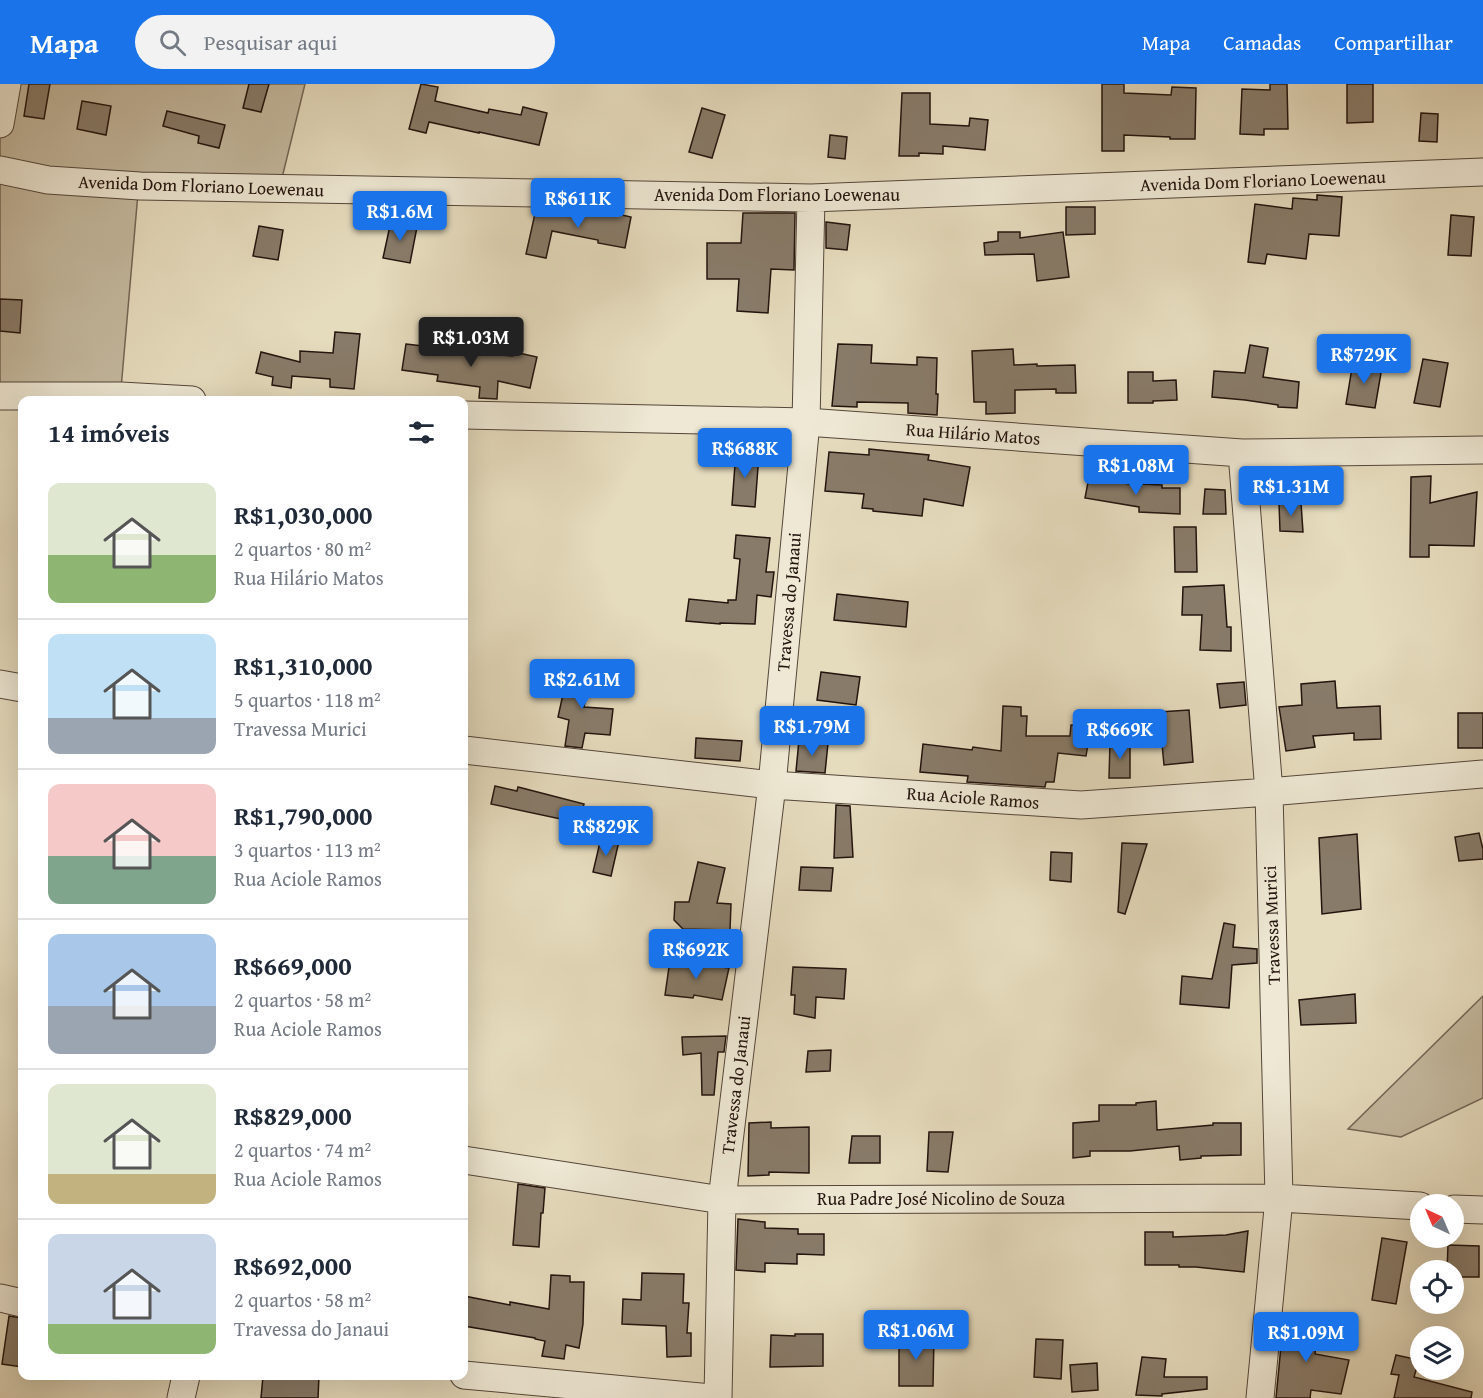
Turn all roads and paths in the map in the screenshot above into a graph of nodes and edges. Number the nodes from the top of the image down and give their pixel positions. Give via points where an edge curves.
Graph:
1 (7, 84) edge
2 (0, 124) edge
3 (0, 170) edge
4 (1483, 172) edge
5 (811, 198) junction
6 (0, 396) edge
7 (18, 396) edge
8 (18, 396) edge
9 (121, 396) edge
10 (468, 415) edge
11 (806, 422) junction
12 (1483, 450) edge
13 (1242, 453) junction
14 (0, 684) edge
15 (18, 687) edge
16 (468, 750) edge
17 (1483, 774) edge
18 (772, 785) junction
19 (1269, 792) junction
20 (468, 1161) edge
21 (1280, 1198) junction
22 (722, 1200) junction
23 (1410, 1205) edge
24 (1464, 1209) edge
25 (1483, 1210) edge
26 (0, 1298) edge
27 (18, 1303) edge
28 (468, 1375) edge
29 (185, 1380) edge
30 (181, 1398) edge
31 (711, 1398) edge
32 (718, 1398) edge
33 (1260, 1398) edge

1 - 2 street
3 - 5 street, Avenida Dom Floriano Loewenau via 48,180 140,186
4 - 5 street, Avenida Dom Floriano Loewenau
5 - 11 street, Travessa do Janaui
6 - 8 street
7 - 9 street
10 - 11 street, Rua Hilário Matos
11 - 13 street, Rua Hilário Matos
11 - 18 street, Travessa do Janaui
12 - 13 street, Rua Hilário Matos
13 - 19 street, Travessa Murici
14 - 15 street
16 - 18 street, Rua Aciole Ramos
17 - 19 street, Rua Aciole Ramos
18 - 19 street, Rua Aciole Ramos via 1081,805
18 - 22 street, Travessa do Janaui
19 - 21 street, Travessa Murici
20 - 22 street, Rua Padre José Nicolino de Souza
21 - 22 street, Rua Padre José Nicolino de Souza
21 - 23 street, Rua Padre José Nicolino de Souza
21 - 33 street, Travessa Murici
22 - 32 street, Travessa do Janaui
24 - 25 street
26 - 27 street
28 - 31 street
29 - 30 street

